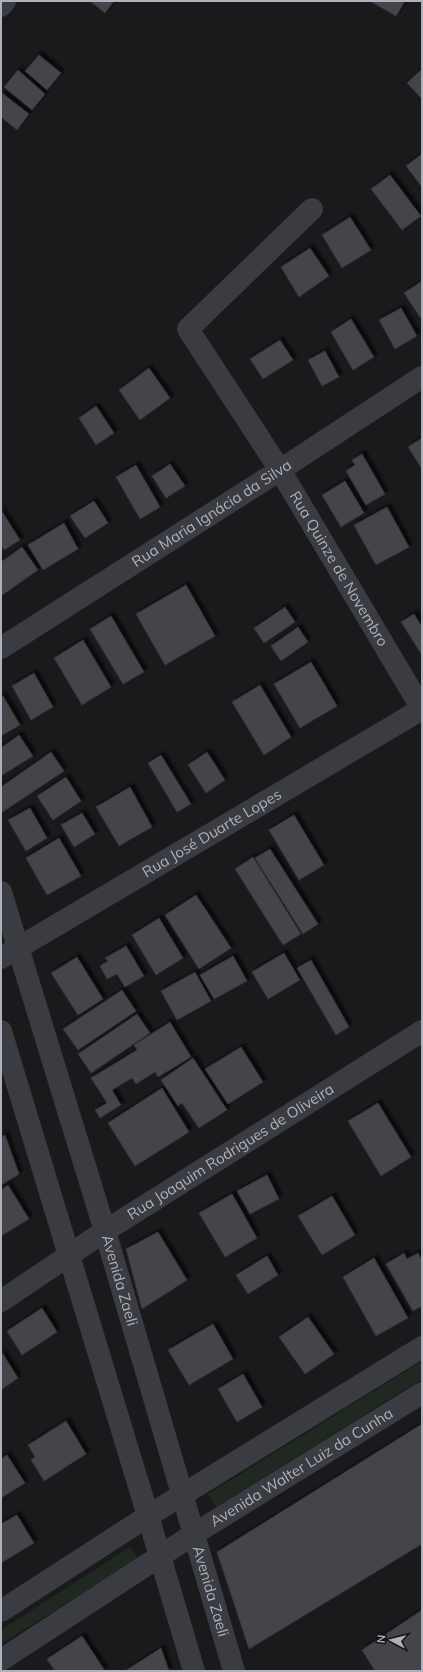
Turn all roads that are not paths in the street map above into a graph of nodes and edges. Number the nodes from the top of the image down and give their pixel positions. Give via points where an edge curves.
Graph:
1 (5, 1) edge
2 (1, 6) edge
3 (312, 209) dead end
4 (422, 377) edge
5 (280, 470) junction
6 (1, 648) edge
7 (422, 709) edge
8 (1, 892) edge
9 (9, 953) edge
10 (1, 1030) edge
11 (422, 1031) edge
12 (106, 1231) junction
13 (69, 1255) junction
14 (1, 1301) edge
15 (422, 1347) edge
16 (422, 1393) edge
17 (182, 1496) junction
18 (148, 1516) junction
19 (194, 1534) junction
20 (160, 1556) junction
21 (1, 1611) edge
22 (1, 1660) edge
23 (194, 1671) edge
24 (234, 1671) edge

1 - 2 street
3 - 5 street, Rua Quinze de Novembro via 188,329
4 - 5 street, Rua Maria Ignácia da Silva
5 - 6 street, Rua Maria Ignácia da Silva
5 - 7 street, Rua Quinze de Novembro
7 - 9 street, Rua José Duarte Lopes
8 - 9 street, Avenida Zaeli
9 - 12 street, Avenida Zaeli
10 - 13 street
11 - 12 street, Rua Joaquim Rodrigues de Oliveira
12 - 13 street, Rua Joaquim Rodrigues de Oliveira
12 - 17 street, Avenida Zaeli
13 - 14 street, Rua Joaquim Rodrigues de Oliveira
13 - 18 street
15 - 17 street
16 - 19 street, Avenida Walter Luiz da Cunha
17 - 18 street
17 - 19 street, Avenida Zaeli
18 - 20 street
18 - 21 street
19 - 20 street, Avenida Walter Luiz da Cunha
19 - 24 street, Avenida Zaeli
20 - 22 street, Avenida Walter Luiz da Cunha
20 - 23 street

